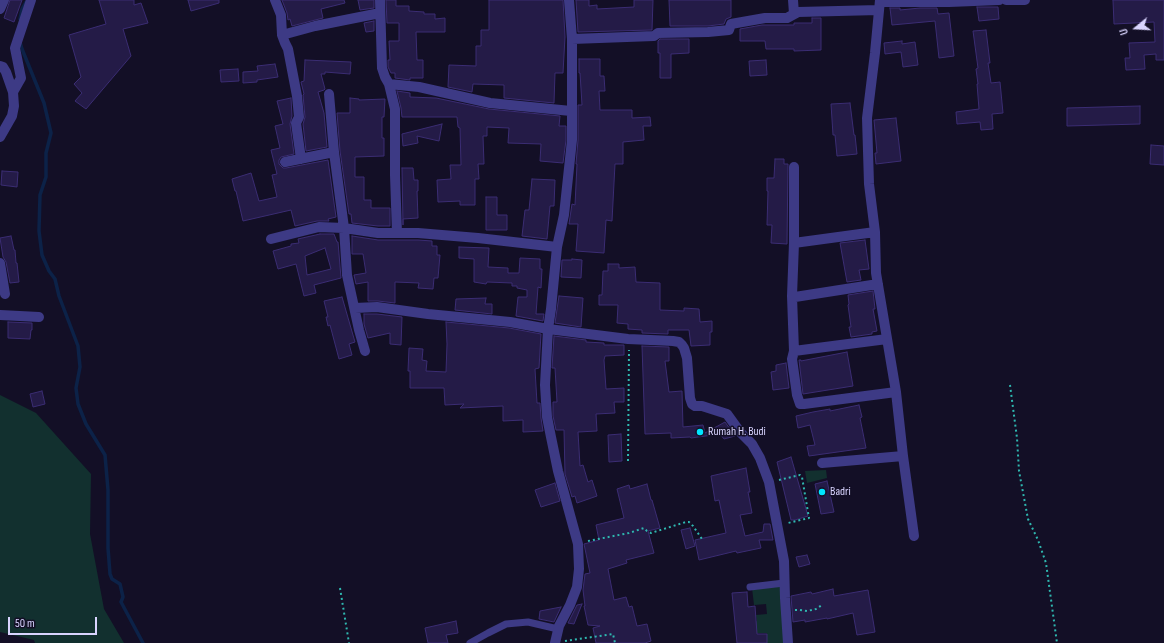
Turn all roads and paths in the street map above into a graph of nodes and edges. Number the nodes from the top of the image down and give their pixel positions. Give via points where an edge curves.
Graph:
1 (4, 0) edge
2 (31, 0) edge
3 (275, 0) edge
4 (380, 0) edge
5 (569, 0) edge
6 (794, 0) edge
7 (999, 0) edge
8 (1006, 0) edge
9 (1025, 0) edge
10 (949, 1) edge
11 (879, 4) edge
12 (0, 9) edge
13 (380, 13) junction
14 (794, 14) junction
15 (282, 35) junction
16 (572, 39) junction
17 (0, 66) edge
18 (389, 84) junction
19 (13, 92) junction
20 (329, 94) dead end
21 (571, 111) junction
22 (0, 137) edge
23 (334, 152) junction
24 (301, 159) junction
25 (285, 162) dead end
26 (794, 167) dead end
27 (344, 228) junction
28 (875, 232) junction
29 (397, 233) junction
30 (271, 239) dead end
31 (794, 243) junction
32 (557, 248) junction
33 (0, 263) edge
34 (878, 284) junction
35 (5, 294) dead end
36 (792, 296) junction
37 (355, 308) junction
38 (0, 315) edge
39 (39, 317) dead end
40 (548, 329) junction
41 (628, 339) junction
42 (887, 339) junction
43 (365, 351) dead end
44 (794, 351) junction
45 (1010, 385) dead end
46 (896, 392) junction
47 (903, 456) junction
48 (628, 461) dead end
49 (822, 463) dead end
50 (768, 482) junction
51 (777, 526) junction
52 (914, 536) dead end
53 (702, 538) dead end
54 (577, 540) junction
55 (784, 583) junction
56 (750, 587) dead end
57 (340, 588) dead end
58 (822, 605) dead end
59 (786, 611) junction
60 (558, 629) junction
61 (559, 642) edge
62 (350, 643) edge
63 (470, 643) edge
64 (615, 643) edge
65 (788, 643) edge
66 (1058, 643) edge

1 - 12 street
2 - 19 street via 14,48 21,78
3 - 15 street via 281,15
4 - 13 street
5 - 16 street
6 - 14 street
7 - 10 street
8 - 9 street
10 - 11 street
11 - 14 street
11 - 28 street via 866,118 869,184
13 - 15 street
13 - 18 street via 382,68
14 - 16 street via 787,18 764,18 732,24 729,30
15 - 24 street via 288,49 298,96 299,117 296,123
16 - 21 street
17 - 19 street via 6,72
18 - 21 street via 419,87 490,103
18 - 29 street via 395,109
19 - 22 street via 12,116
20 - 23 street
21 - 32 street via 572,140 564,215
23 - 24 street
23 - 27 street
24 - 25 street
26 - 31 street
27 - 29 street
27 - 30 street via 319,227
27 - 37 street via 347,275
28 - 31 street
28 - 34 street
29 - 32 street via 478,238
31 - 36 street
32 - 40 street
33 - 35 street
34 - 36 street
34 - 42 street
36 - 44 street
37 - 40 street via 377,307 510,322
37 - 43 street
38 - 39 street
40 - 41 street
40 - 54 street via 545,386 547,417 558,471
41 - 48 path
41 - 50 street via 673,341 682,345 687,358 692,404 727,414 752,444
42 - 44 street
42 - 46 street
44 - 46 street via 792,359 800,404
45 - 66 path via 1019,471 1028,519 1046,563
46 - 47 street
47 - 49 street
47 - 52 street
50 - 51 street
50 - 51 path via 800,475 802,477 809,518
51 - 55 street via 784,561
53 - 54 path via 689,522 686,522 651,533 644,528 588,541
54 - 60 street via 577,587
55 - 56 lane
55 - 59 street
57 - 62 path
58 - 59 path via 807,611
59 - 65 street
60 - 61 street
60 - 63 lane via 528,622 506,624
61 - 64 path via 613,634

